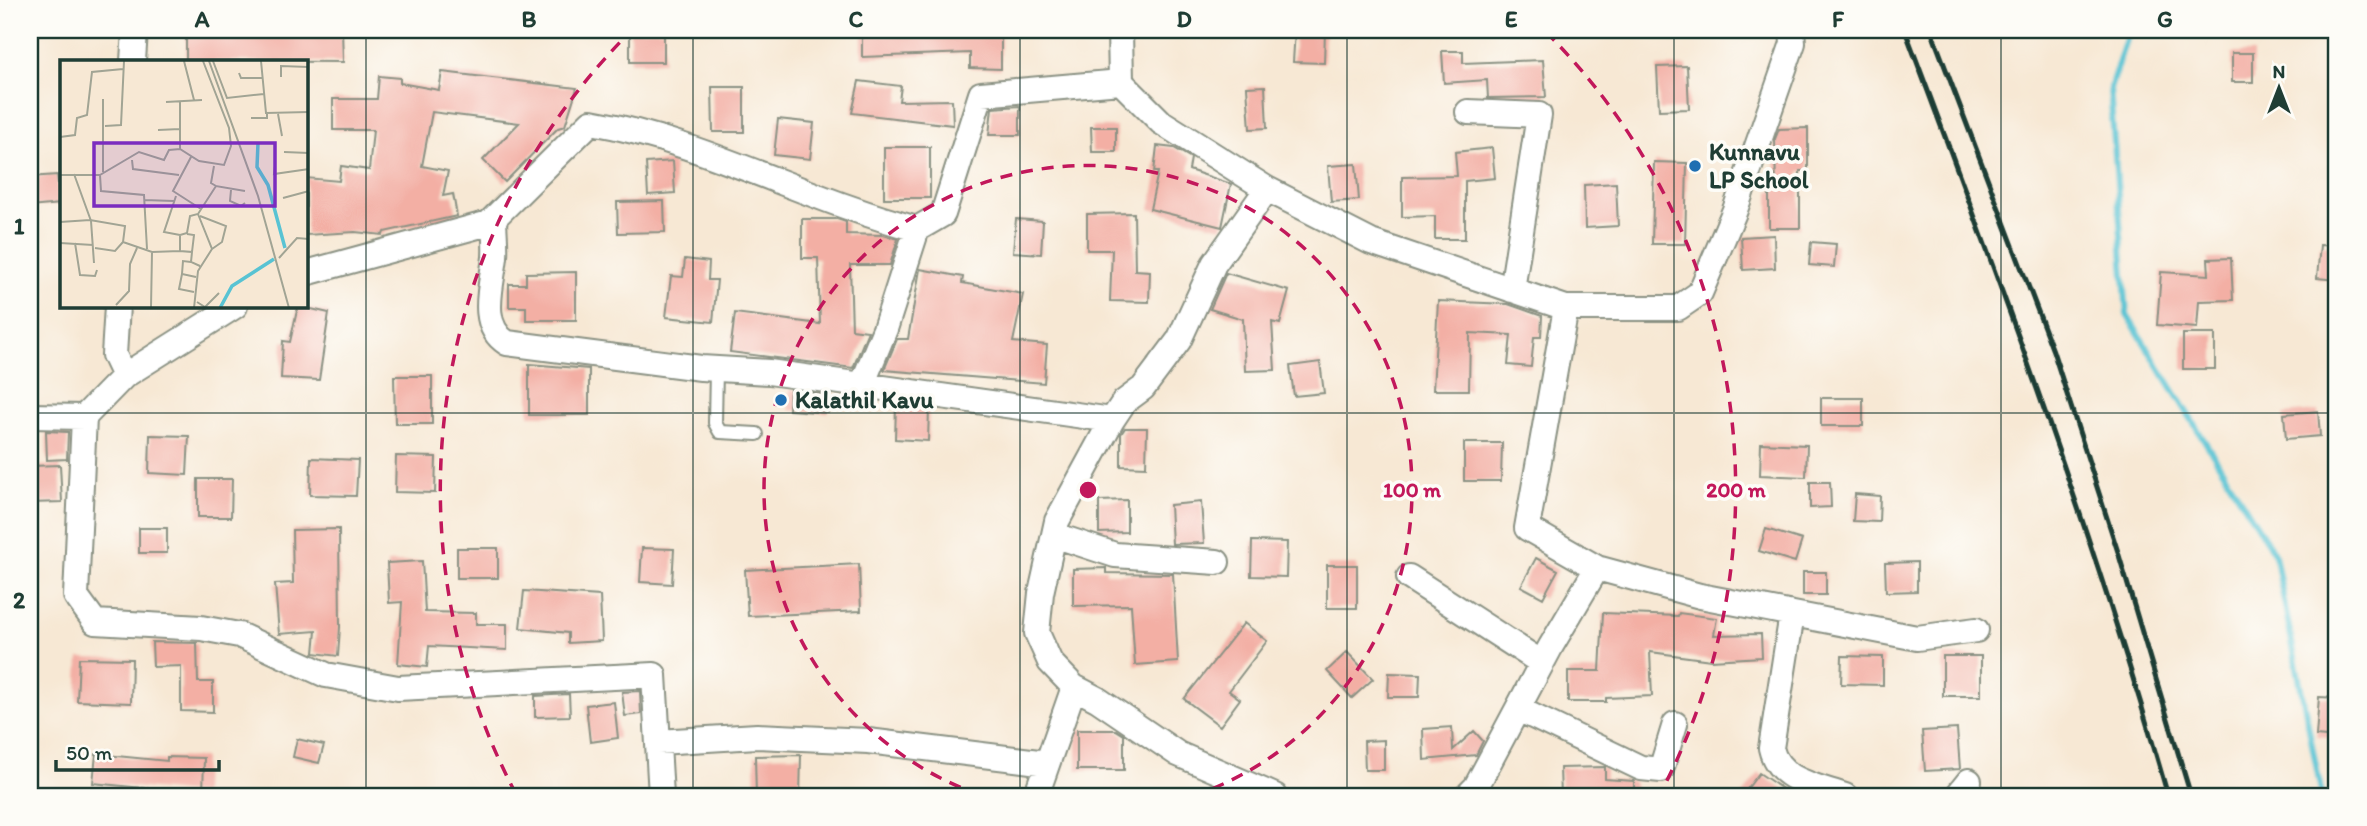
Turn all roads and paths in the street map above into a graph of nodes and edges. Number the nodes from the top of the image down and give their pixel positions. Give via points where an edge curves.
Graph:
1 (135, 30) edge
2 (1120, 30) edge
3 (1792, 30) edge
4 (133, 60) edge
5 (1121, 82) junction
6 (1468, 112) dead end
7 (1267, 189) junction
8 (494, 218) junction
9 (917, 229) junction
10 (308, 272) edge
11 (1512, 290) junction
12 (117, 308) edge
13 (232, 308) edge
14 (1566, 308) junction
15 (716, 369) junction
16 (124, 376) junction
17 (862, 385) junction
18 (30, 416) edge
19 (84, 417) junction
20 (1112, 420) junction
21 (757, 434) dead end
22 (1054, 535) junction
23 (1217, 562) dead end
24 (1597, 568) junction
25 (1409, 577) dead end
26 (1792, 614) junction
27 (1976, 630) dead end
28 (1542, 663) junction
29 (1074, 687) junction
30 (1518, 709) junction
31 (1675, 724) dead end
32 (658, 743) junction
33 (1046, 763) junction
34 (661, 796) edge
35 (1036, 796) edge
36 (1275, 796) edge
37 (1467, 796) edge
38 (1845, 796) edge

1 - 4 street
2 - 5 street
3 - 14 street via 1793,43 1735,210 1700,293 1678,308
5 - 7 street via 1161,122
5 - 9 street via 981,93 943,214
6 - 11 street via 1539,115
7 - 11 street via 1371,242
7 - 20 street via 1214,264 1179,340
8 - 9 street via 591,122 635,129 873,218
8 - 10 street
8 - 15 street via 496,253 489,301 496,337 507,343
9 - 17 street
11 - 14 street
12 - 16 street via 114,355
13 - 16 street
14 - 24 street via 1527,528
15 - 17 street
15 - 21 lane via 715,423 720,432
16 - 19 street
17 - 20 street
18 - 19 street
19 - 32 street via 76,596 95,622 201,628 239,635 326,675 398,688 654,675
20 - 22 street via 1057,521
22 - 23 street via 1115,555
22 - 29 street via 1037,633 1050,662
24 - 26 street via 1700,596
24 - 28 street
25 - 28 street
26 - 27 street via 1917,638
26 - 38 street via 1771,748 1774,763 1791,777
28 - 30 street
29 - 33 street
29 - 36 street via 1178,754
30 - 31 street via 1641,768 1661,770
30 - 37 street
32 - 33 street via 757,736 827,739
32 - 34 street
33 - 35 street

